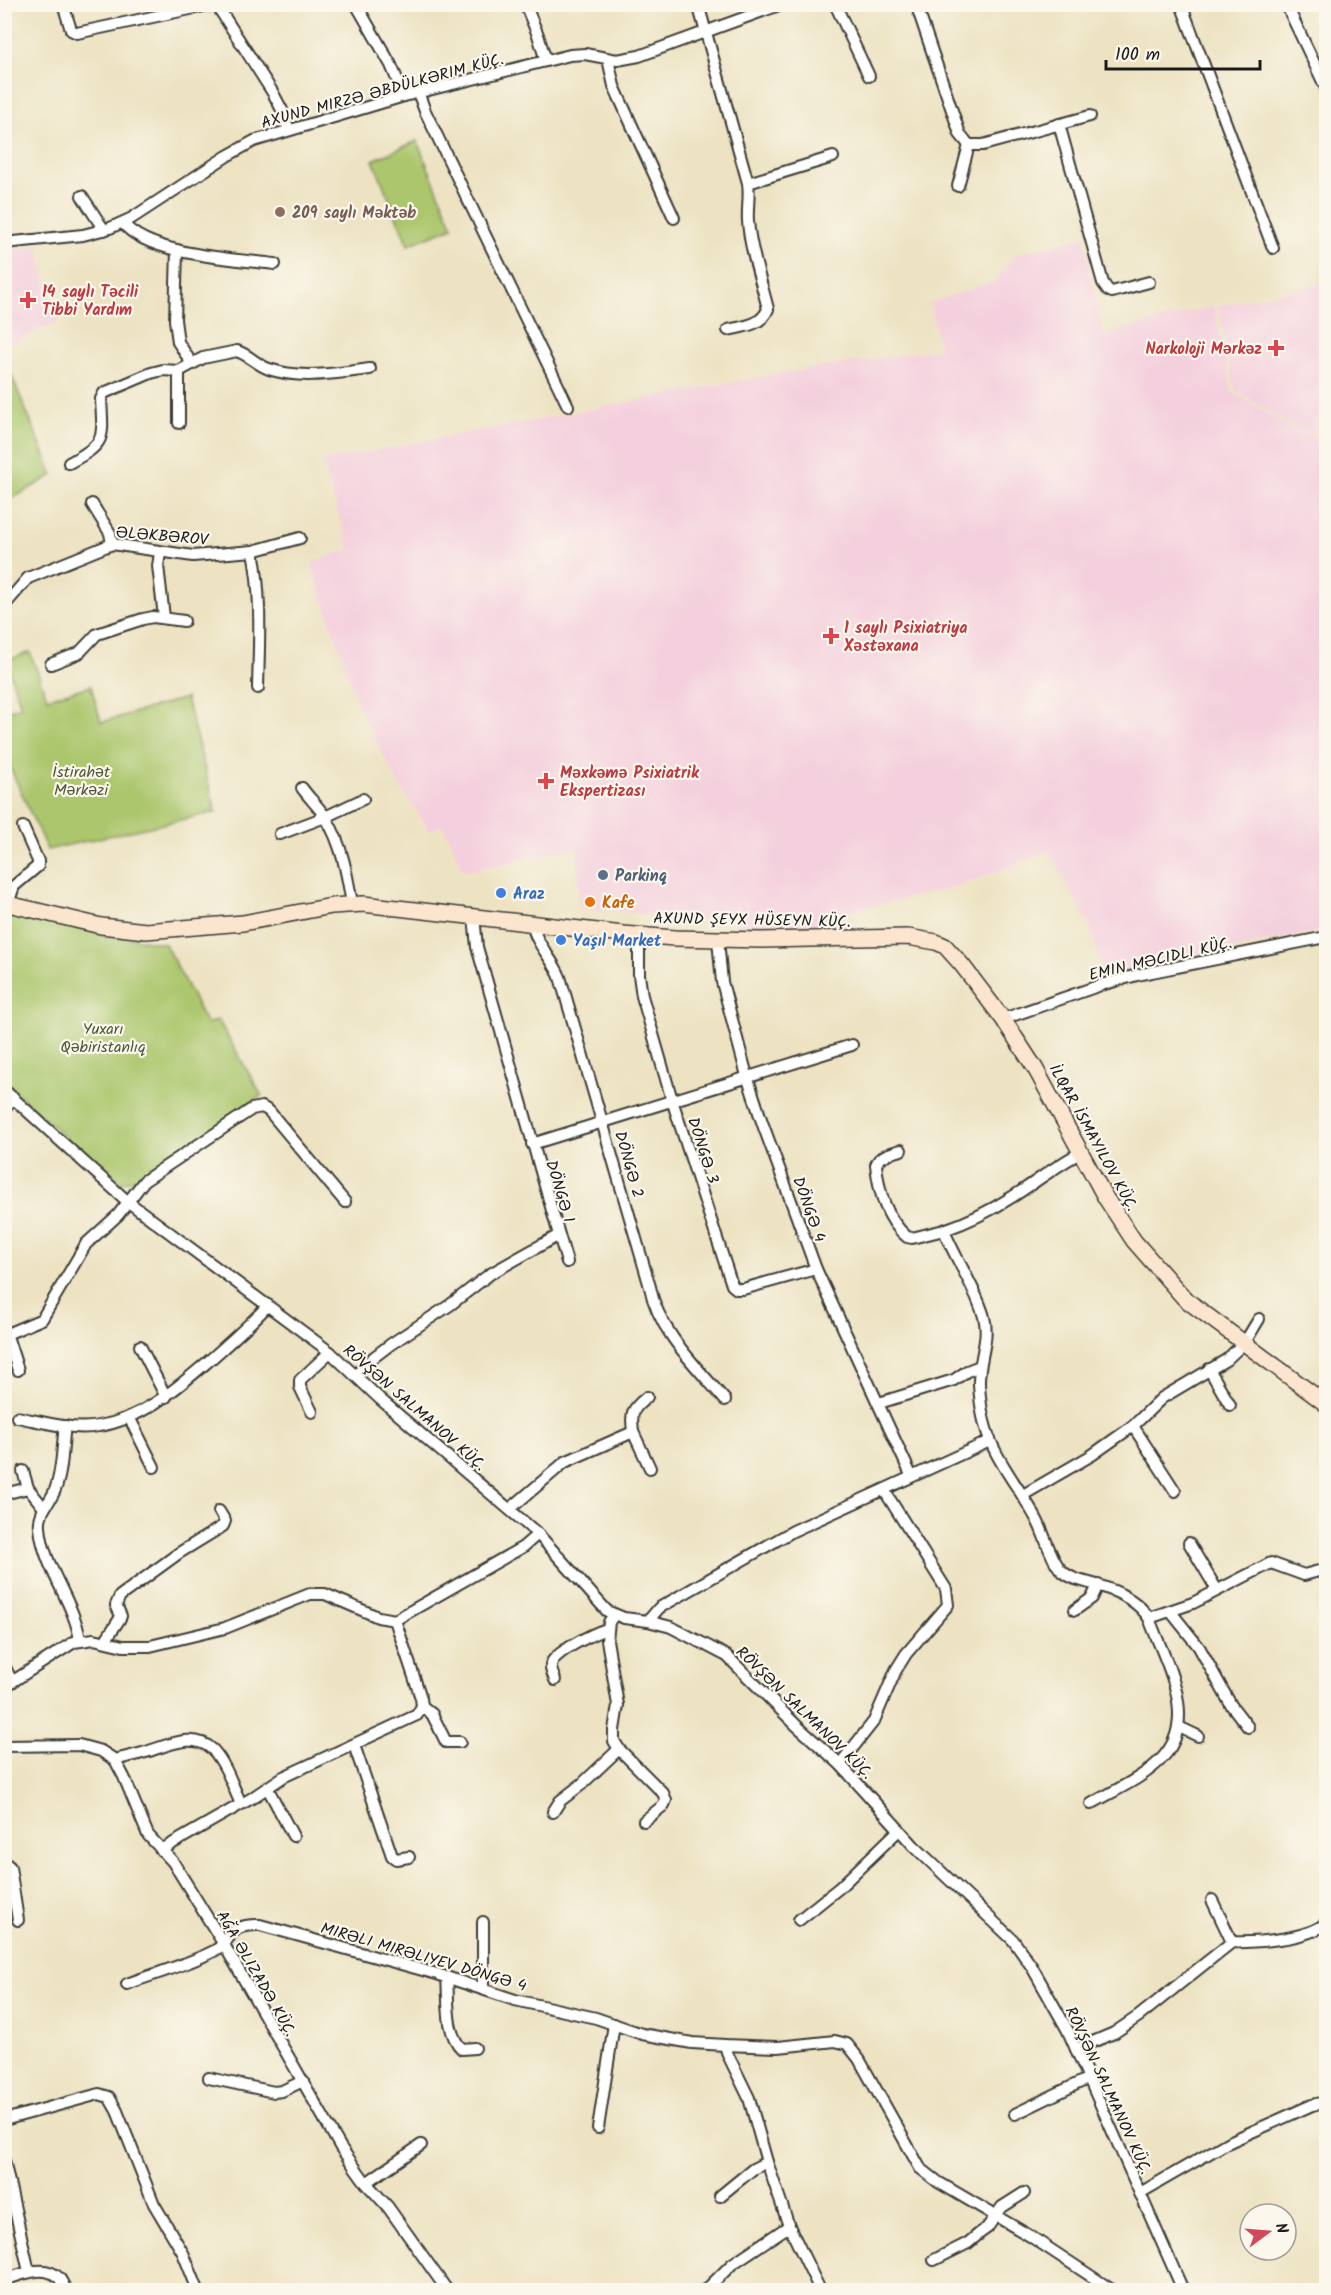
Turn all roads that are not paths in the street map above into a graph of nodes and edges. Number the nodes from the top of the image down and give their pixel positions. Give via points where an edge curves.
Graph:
1 (63, 4) edge
2 (356, 4) edge
3 (525, 4) edge
4 (698, 4) edge
5 (782, 4) edge
6 (835, 4) edge
7 (916, 4) edge
8 (1181, 4) edge
9 (1286, 4) edge
10 (706, 32) junction
11 (608, 59) junction
12 (546, 61) junction
13 (869, 76) dead end
14 (1326, 88) edge
15 (418, 92) junction
16 (404, 96) junction
17 (1090, 116) dead end
18 (1059, 124) junction
19 (290, 130) junction
20 (969, 146) junction
21 (833, 157) dead end
22 (748, 183) junction
23 (958, 186) dead end
24 (82, 196) dead end
25 (674, 218) dead end
26 (123, 223) junction
27 (104, 230) junction
28 (4, 243) edge
29 (1273, 248) dead end
30 (177, 250) junction
31 (274, 264) dead end
32 (1149, 282) dead end
33 (728, 330) dead end
34 (192, 364) junction
35 (370, 369) dead end
36 (179, 371) junction
37 (568, 406) dead end
38 (179, 423) dead end
39 (69, 464) dead end
40 (92, 504) dead end
41 (300, 538) dead end
42 (112, 544) junction
43 (253, 551) junction
44 (160, 553) junction
45 (4, 606) edge
46 (164, 617) junction
47 (184, 621) dead end
48 (51, 664) dead end
49 (258, 688) dead end
50 (302, 788) dead end
51 (363, 799) dead end
52 (325, 817) junction
53 (23, 827) dead end
54 (280, 834) dead end
55 (6, 903) edge
56 (352, 904) junction
57 (474, 916) junction
58 (532, 922) junction
59 (639, 935) junction
60 (1326, 937) edge
61 (718, 940) junction
62 (1003, 1019) junction
63 (852, 1045) dead end
64 (747, 1076) junction
65 (4, 1090) edge
66 (14, 1098) junction
67 (672, 1100) junction
68 (4, 1109) edge
69 (602, 1122) junction
70 (532, 1144) junction
71 (901, 1150) dead end
72 (1080, 1153) junction
73 (127, 1201) junction
74 (345, 1202) dead end
75 (944, 1230) junction
76 (559, 1235) junction
77 (567, 1262) dead end
78 (816, 1269) junction
79 (267, 1305) junction
80 (1259, 1319) dead end
81 (1245, 1342) junction
82 (140, 1347) dead end
83 (330, 1352) junction
84 (980, 1366) junction
85 (1209, 1369) junction
86 (18, 1370) dead end
87 (356, 1375) junction
88 (166, 1397) junction
89 (647, 1397) dead end
90 (725, 1400) dead end
91 (879, 1403) junction
92 (1326, 1404) edge
93 (1230, 1405) dead end
94 (312, 1412) dead end
95 (17, 1417) dead end
96 (129, 1417) junction
97 (65, 1426) junction
98 (1133, 1426) junction
99 (633, 1432) junction
100 (990, 1441) junction
101 (154, 1467) dead end
102 (650, 1468) dead end
103 (23, 1471) dead end
104 (911, 1475) junction
105 (28, 1488) junction
106 (884, 1490) junction
107 (1175, 1491) dead end
108 (4, 1494) edge
109 (1023, 1495) junction
110 (44, 1508) junction
111 (510, 1509) junction
112 (219, 1511) dead end
113 (538, 1534) junction
114 (1189, 1543) dead end
115 (1326, 1569) edge
116 (1098, 1585) junction
117 (1217, 1590) junction
118 (1075, 1610) dead end
119 (1171, 1612) junction
120 (614, 1616) junction
121 (1149, 1618) junction
122 (395, 1620) junction
123 (648, 1621) junction
124 (607, 1629) junction
125 (80, 1640) junction
126 (105, 1641) junction
127 (4, 1665) edge
128 (555, 1680) dead end
129 (8, 1684) edge
130 (422, 1706) junction
131 (1248, 1726) dead end
132 (1179, 1727) junction
133 (1198, 1736) dead end
134 (460, 1742) dead end
135 (354, 1745) junction
136 (4, 1746) edge
137 (619, 1749) junction
138 (115, 1760) junction
139 (840, 1764) junction
140 (267, 1787) junction
141 (241, 1804) junction
142 (1091, 1804) dead end
143 (553, 1812) dead end
144 (644, 1821) dead end
145 (899, 1830) junction
146 (293, 1836) dead end
147 (161, 1850) junction
148 (409, 1857) dead end
149 (4, 1862) edge
150 (1212, 1900) dead end
151 (18, 1920) dead end
152 (799, 1920) dead end
153 (483, 1922) dead end
154 (1326, 1923) edge
155 (1232, 1942) junction
156 (224, 1943) junction
157 (447, 1977) junction
158 (127, 1984) dead end
159 (483, 1989) junction
160 (614, 2024) junction
161 (725, 2045) junction
162 (475, 2048) dead end
163 (1076, 2049) junction
164 (209, 2078) dead end
165 (1089, 2078) junction
166 (303, 2081) junction
167 (1326, 2102) edge
168 (1015, 2114) dead end
169 (4, 2120) edge
170 (598, 2128) dead end
171 (421, 2145) dead end
172 (4, 2160) edge
173 (767, 2163) junction
174 (366, 2183) junction
175 (1023, 2193) dead end
176 (1140, 2193) junction
177 (720, 2196) dead end
178 (996, 2215) junction
179 (789, 2226) junction
180 (934, 2260) dead end
181 (29, 2271) junction
182 (4, 2280) edge
183 (66, 2290) edge
184 (198, 2290) edge
185 (447, 2290) edge
186 (706, 2290) edge
187 (820, 2290) edge
188 (1112, 2290) edge
189 (1183, 2290) edge

1 - 19 street via 71,30 77,33 209,5 218,7 273,93
2 - 16 street
3 - 12 street
4 - 10 street
5 - 10 street, AXUND MIRZƏ ƏBDÜLKƏRIM KÜÇ.
6 - 13 street
7 - 20 street via 960,134
8 - 29 street
9 - 14 street
10 - 11 street, AXUND MIRZƏ ƏBDÜLKƏRIM KÜÇ. via 639,56
10 - 22 street
11 - 12 street, AXUND MIRZƏ ƏBDÜLKƏRIM KÜÇ. via 585,54
11 - 25 street via 614,86
12 - 15 street, AXUND MIRZƏ ƏBDÜLKƏRIM KÜÇ.
15 - 16 street, AXUND MIRZƏ ƏBDÜLKƏRIM KÜÇ.
15 - 37 street
16 - 19 street, AXUND MIRZƏ ƏBDÜLKƏRIM KÜÇ.
17 - 18 street
18 - 20 street
18 - 32 street via 1103,283 1112,292
19 - 26 street, AXUND MIRZƏ ƏBDÜLKƏRIM KÜÇ. via 243,146
20 - 23 street
21 - 22 street
22 - 33 street via 750,235 768,309 758,322
24 - 27 street
26 - 27 street, AXUND MIRZƏ ƏBDÜLKƏRIM KÜÇ.
26 - 30 street via 134,235
27 - 28 street, AXUND MIRZƏ ƏBDÜLKƏRIM KÜÇ.
30 - 31 street
30 - 34 street via 175,320 178,342
34 - 35 street via 237,351 261,366 288,373 309,375
34 - 36 street
36 - 38 street
36 - 39 street via 151,373 104,393 101,439 90,452
40 - 42 street via 110,533
41 - 43 street, ƏLƏKBƏROV
42 - 44 street, ƏLƏKBƏROV
42 - 45 street, ƏLƏKBƏROV via 28,578
43 - 44 street, ƏLƏKBƏROV via 193,556
43 - 49 street via 260,611
44 - 46 street
46 - 47 street
46 - 48 street via 153,616 96,634 79,653
50 - 52 street
51 - 52 street
52 - 54 street
52 - 56 street via 341,850
53 - 55 street via 38,866 14,886
55 - 56 main road, AXUND ŞEYX HÜSEYN KÜÇ. via 101,926 146,931 243,923
56 - 57 main road, AXUND ŞEYX HÜSEYN KÜÇ.
57 - 58 main road, AXUND ŞEYX HÜSEYN KÜÇ.
57 - 70 street, DÖNGƏ 1 via 477,947
58 - 59 main road, AXUND ŞEYX HÜSEYN KÜÇ.
58 - 69 street, DÖNGƏ 2 via 537,941 560,977
59 - 61 main road, AXUND ŞEYX HÜSEYN KÜÇ.
59 - 67 street, DÖNGƏ 3 via 642,996
60 - 62 street, EMIN MƏCIDLI KÜÇ. via 1101,984
61 - 62 main road, AXUND ŞEYX HÜSEYN KÜÇ. via 924,938 952,953
61 - 64 street, DÖNGƏ 4 via 722,982
62 - 72 main road, AXUND ŞEYX HÜSEYN KÜÇ. via 1035,1068
63 - 64 street
64 - 67 street
64 - 78 street, DÖNGƏ 4
65 - 66 street, RÖVŞƏN SALMANOV KÜÇ.
66 - 68 street
66 - 73 street, RÖVŞƏN SALMANOV KÜÇ.
67 - 69 street
67 - 78 street, DÖNGƏ 3 via 732,1285 742,1289
69 - 70 street
69 - 90 street, DÖNGƏ 2 via 653,1303 686,1357
70 - 76 street, DÖNGƏ 1
71 - 75 street via 882,1157 876,1165 880,1195 890,1214 908,1237
72 - 75 street via 1011,1198 968,1222
72 - 81 main road, AXUND ŞEYX HÜSEYN KÜÇ. via 1118,1219 1174,1288
73 - 74 street via 152,1173 252,1109 262,1107
73 - 79 street, RÖVŞƏN SALMANOV KÜÇ.
73 - 86 street via 118,1215 86,1244 42,1319 7,1336
75 - 84 street via 984,1317
76 - 77 street
76 - 87 street, DÖNGƏ 1 via 490,1274 392,1344
78 - 91 street, DÖNGƏ 4
79 - 83 street, RÖVŞƏN SALMANOV KÜÇ.
79 - 88 street
80 - 81 street
81 - 85 street
81 - 92 main road, AXUND ŞEYX HÜSEYN KÜÇ.
82 - 88 street
83 - 87 street, RÖVŞƏN SALMANOV KÜÇ.
83 - 94 street via 300,1380
84 - 91 street via 954,1380
84 - 100 street via 981,1404
85 - 93 street
85 - 98 street via 1162,1398
87 - 111 street, RÖVŞƏN SALMANOV KÜÇ.
88 - 96 street
89 - 99 street via 633,1408
91 - 104 street, DÖNGƏ 4
95 - 97 street
96 - 97 street via 98,1427
96 - 101 street
97 - 110 street via 55,1490
98 - 107 street
98 - 109 street
99 - 102 street
99 - 111 street via 565,1462
100 - 104 street
100 - 109 street
103 - 105 street
104 - 106 street
105 - 108 street
105 - 110 street
106 - 123 street via 794,1531 659,1608
106 - 139 street via 946,1589 948,1605 906,1654 874,1721
109 - 116 street via 1061,1570
110 - 125 street via 41,1537
111 - 113 street, RÖVŞƏN SALMANOV KÜÇ.
112 - 126 street via 225,1521 223,1526 120,1596 116,1605 121,1616
113 - 120 street, RÖVŞƏN SALMANOV KÜÇ.
113 - 122 street via 523,1547
114 - 117 street
115 - 117 street via 1304,1575 1271,1563
116 - 118 street via 1092,1598
116 - 121 street via 1121,1593
117 - 119 street
119 - 121 street
119 - 131 street via 1199,1647 1231,1705
120 - 123 street, RÖVŞƏN SALMANOV KÜÇ.
120 - 124 street
121 - 132 street via 1173,1681
122 - 126 street via 319,1593 225,1628 192,1636 135,1647
122 - 130 street
123 - 139 street, RÖVŞƏN SALMANOV KÜÇ. via 670,1627 727,1656
124 - 128 street via 558,1655 551,1663
124 - 137 street via 618,1705 614,1741
125 - 126 street
125 - 129 street
127 - 129 street
130 - 134 street via 432,1714 446,1742
130 - 135 street via 417,1716
132 - 133 street
132 - 142 street via 1164,1756
135 - 140 street
135 - 148 street via 392,1857
136 - 138 street via 78,1745 101,1751
137 - 143 street via 560,1801
137 - 144 street via 666,1800
138 - 141 street via 173,1743 199,1743 211,1748 218,1757
138 - 147 street, AĞA ƏLIZADƏ KÜÇ. via 148,1835
139 - 145 street, RÖVŞƏN SALMANOV KÜÇ.
140 - 141 street
140 - 146 street
141 - 147 street
145 - 152 street
145 - 163 street, RÖVŞƏN SALMANOV KÜÇ. via 1018,1946
147 - 156 street, AĞA ƏLIZADƏ KÜÇ. via 173,1862
149 - 151 street via 10,1867
150 - 155 street
153 - 159 street
154 - 155 street via 1299,1934
155 - 163 street via 1114,2034
156 - 157 street, MIRƏLI MIRƏLIYEV DÖNGƏ 4 via 239,1928 260,1925
156 - 158 street, MIRƏLI MIRƏLIYEV DÖNGƏ 4
156 - 166 street, AĞA ƏLIZADƏ KÜÇ.
157 - 159 street, MIRƏLI MIRƏLIYEV DÖNGƏ 4
157 - 162 street via 452,2033 462,2049
159 - 160 street, MIRƏLI MIRƏLIYEV DÖNGƏ 4
160 - 161 street, MIRƏLI MIRƏLIYEV DÖNGƏ 4 via 642,2034
160 - 170 street
161 - 173 street via 749,2098
161 - 178 street, MIRƏLI MIRƏLIYEV DÖNGƏ 4 via 847,2044 920,2168
163 - 165 street, RÖVŞƏN SALMANOV KÜÇ.
164 - 166 street via 274,2092
165 - 168 street
165 - 176 street, RÖVŞƏN SALMANOV KÜÇ.
166 - 174 street, AĞA ƏLIZADƏ KÜÇ.
167 - 176 street via 1227,2144
169 - 184 street via 99,2094 109,2097 154,2204 183,2253
171 - 174 street
172 - 181 street
173 - 177 street via 753,2169
173 - 179 street
174 - 185 street, AĞA ƏLIZADƏ KÜÇ.
175 - 178 street
176 - 189 street, RÖVŞƏN SALMANOV KÜÇ.
178 - 180 street via 968,2243
178 - 188 street, MIRƏLI MIRƏLIYEV DÖNGƏ 4
179 - 186 street via 732,2264
179 - 187 street
181 - 182 street
181 - 183 street via 45,2271 59,2277

